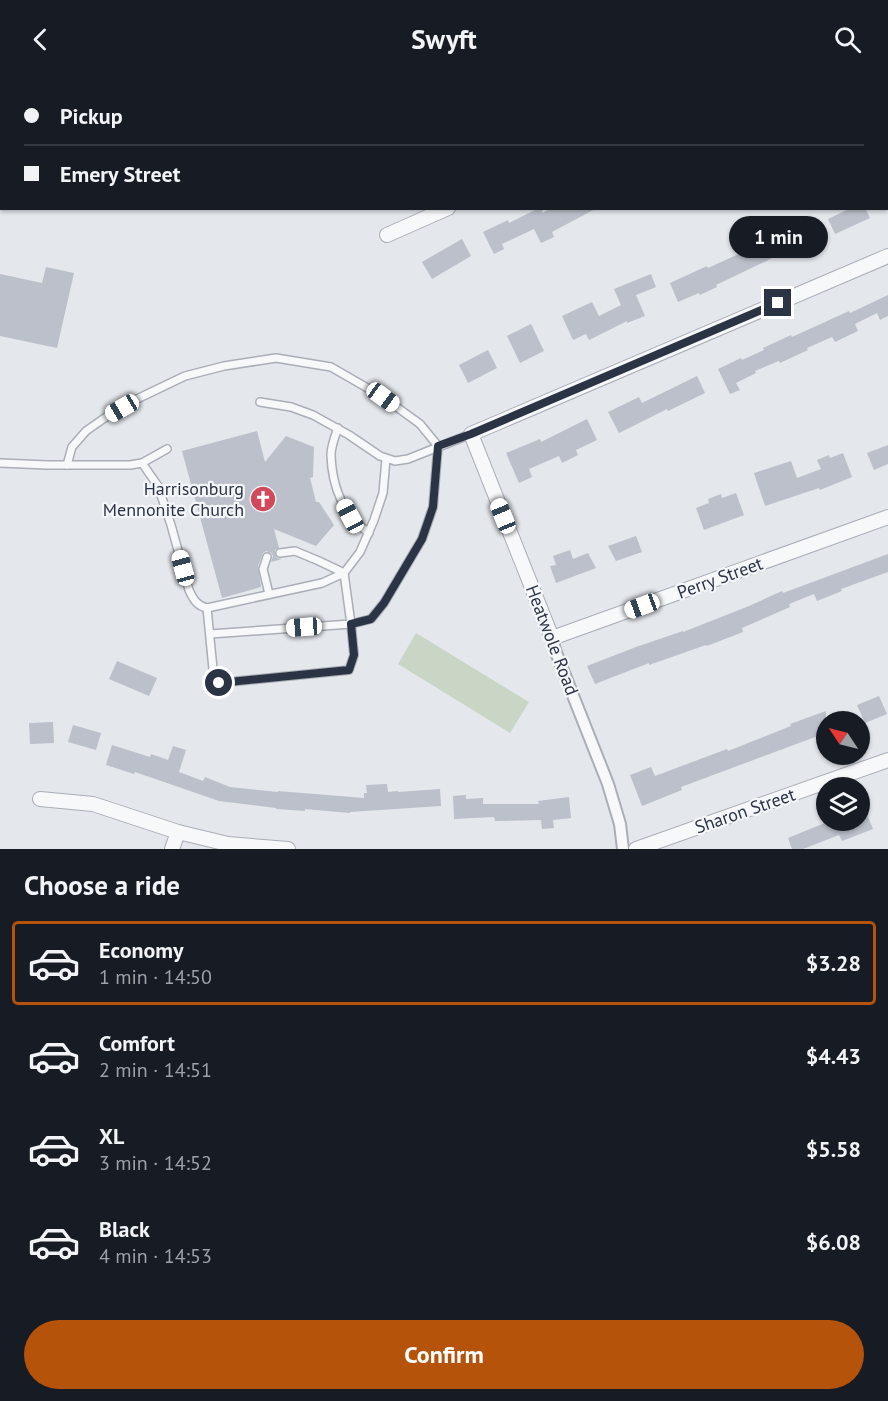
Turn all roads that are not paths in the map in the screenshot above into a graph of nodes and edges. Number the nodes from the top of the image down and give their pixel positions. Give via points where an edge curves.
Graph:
1 (443, 210) edge
2 (387, 235) dead end
3 (888, 256) edge
4 (260, 402) dead end
5 (338, 428) junction
6 (471, 434) junction
7 (438, 446) junction
8 (167, 449) dead end
9 (386, 459) junction
10 (142, 463) junction
11 (0, 464) edge
12 (67, 465) junction
13 (888, 517) edge
14 (369, 533) junction
15 (280, 553) dead end
16 (267, 557) dead end
17 (344, 573) junction
18 (269, 594) junction
19 (207, 608) junction
20 (351, 624) junction
21 (210, 634) junction
22 (552, 638) junction
23 (888, 760) edge
24 (40, 799) dead end
25 (178, 832) junction
26 (172, 849) edge
27 (288, 849) edge
28 (623, 849) edge
29 (636, 849) edge

1 - 2 street
3 - 6 street
4 - 5 lane via 300,410
5 - 9 lane
5 - 14 lane via 331,453 336,489 350,516
6 - 7 lane
6 - 22 street, Heatwole Road
7 - 9 lane via 402,461
7 - 12 lane via 411,417 331,367 276,358 184,376 137,399 86,431 72,447
7 - 20 lane via 433,507 422,539 371,619
8 - 10 lane
9 - 14 lane via 382,498
10 - 12 lane
10 - 19 lane via 158,486 192,598
11 - 12 lane
13 - 22 street, Perry Street
14 - 17 lane
15 - 17 lane via 295,551
16 - 18 lane via 263,569
17 - 18 lane via 322,583
17 - 20 lane
18 - 19 lane
19 - 21 lane
20 - 21 lane
20 - 21 lane via 354,655 349,670 219,683 213,669
22 - 28 street, Heatwole Road via 608,784
23 - 29 street, Sharon Street
24 - 25 street via 93,804
25 - 26 street
25 - 27 street via 228,844

